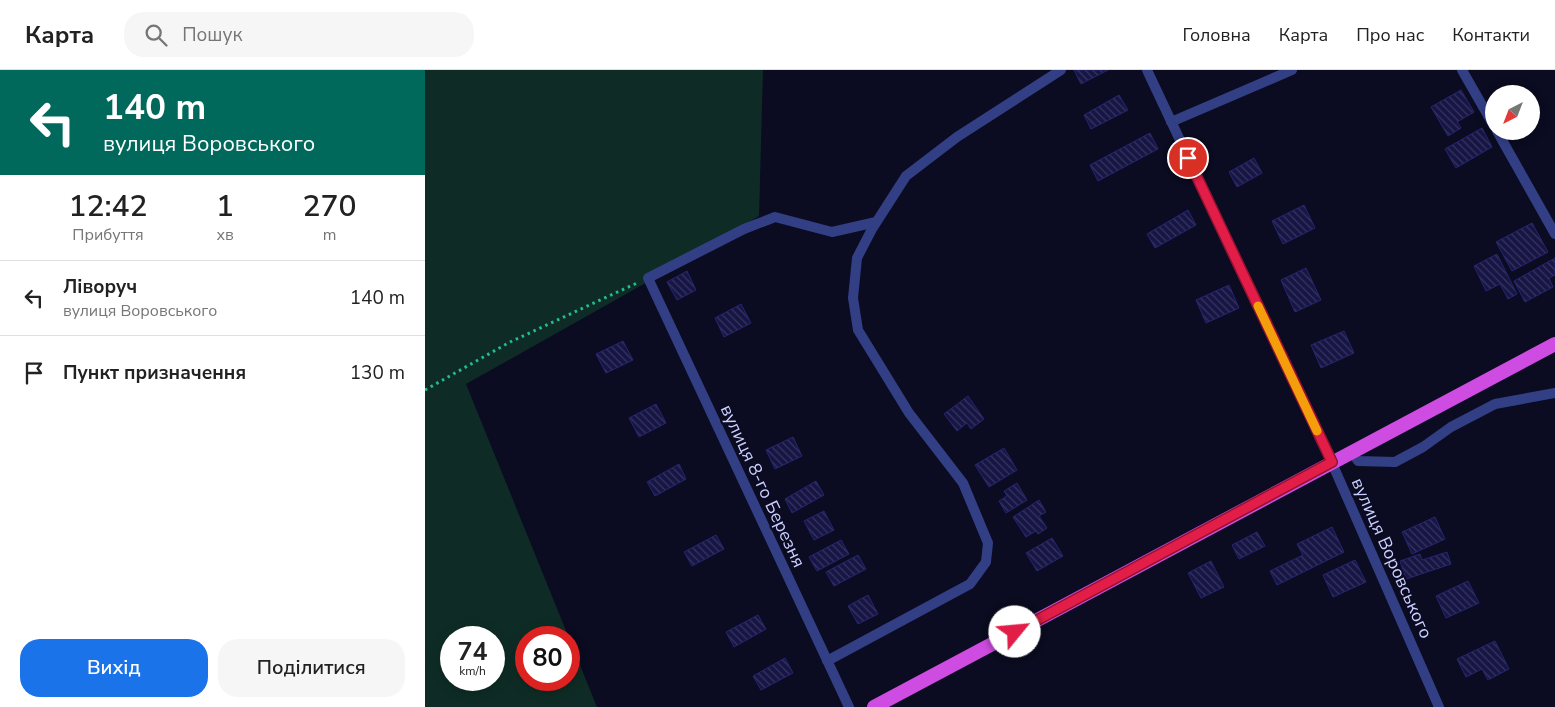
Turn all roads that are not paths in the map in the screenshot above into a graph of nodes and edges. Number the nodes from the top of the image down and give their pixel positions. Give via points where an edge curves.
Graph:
1 (1061, 70) edge
2 (1147, 70) edge
3 (1292, 70) edge
4 (1462, 70) edge
5 (1485, 110) edge
6 (1171, 122) junction
7 (1502, 140) edge
8 (876, 222) junction
9 (1555, 234) edge
10 (1555, 344) edge
11 (1555, 393) edge
12 (1351, 452) junction
13 (1332, 462) junction
14 (827, 661) junction
15 (849, 707) edge
16 (874, 707) edge
17 (1439, 707) edge

1 - 8 street via 957,137 906,176
2 - 6 street, вулиця Воровського
3 - 6 street
4 - 5 street
6 - 13 street, вулиця Воровського
7 - 9 street
8 - 14 street via 857,258 853,298 858,330 909,413 963,483 989,543 986,562 970,584
8 - 14 street, вулиця 8-го Березня via 832,232 775,217 744,229 648,278
10 - 12 highway
11 - 12 street via 1495,404 1395,462 1357,461
12 - 13 highway
13 - 16 highway
13 - 17 street, вулиця Воровського
14 - 15 street, вулиця 8-го Березня

